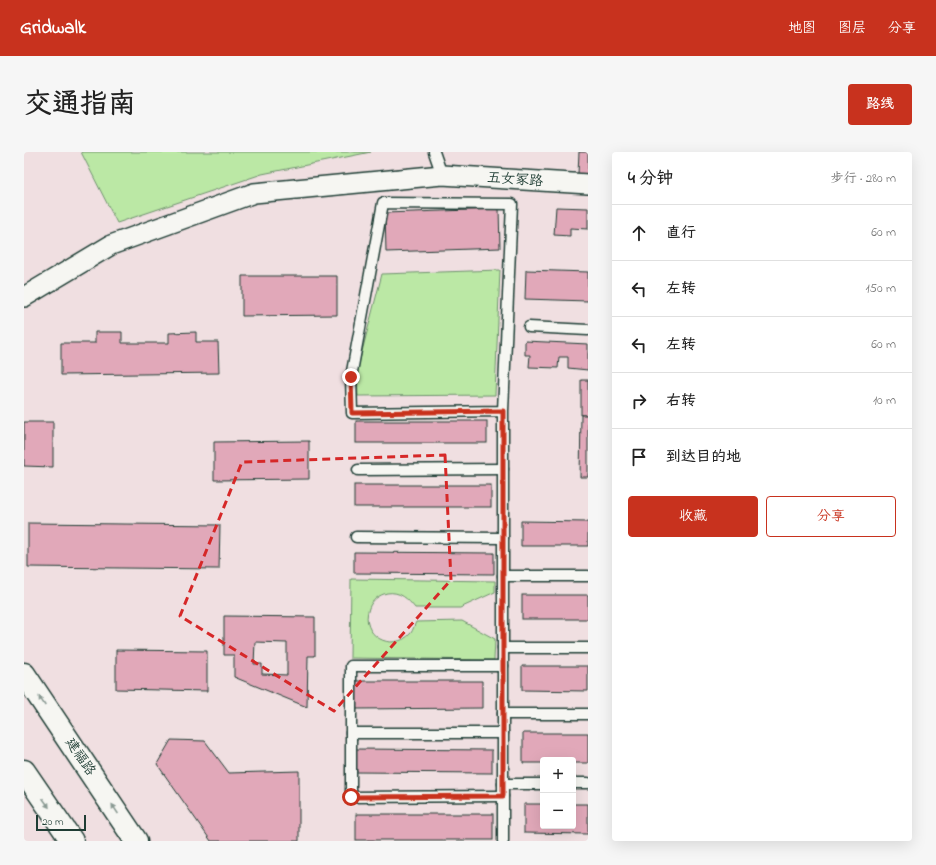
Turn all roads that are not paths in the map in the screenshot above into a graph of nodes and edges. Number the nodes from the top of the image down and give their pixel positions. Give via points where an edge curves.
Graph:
1 (434, 152) edge
2 (442, 175) junction
3 (588, 184) edge
4 (24, 297) edge
5 (529, 327) dead end
6 (588, 330) edge
7 (503, 411) junction
8 (503, 469) junction
9 (358, 470) dead end
10 (356, 537) dead end
11 (503, 538) junction
12 (503, 576) junction
13 (588, 576) edge
14 (503, 648) junction
15 (588, 648) edge
16 (503, 666) junction
17 (24, 674) edge
18 (503, 714) junction
19 (588, 714) edge
20 (351, 733) junction
21 (503, 733) junction
22 (24, 771) edge
23 (576, 783) edge
24 (588, 783) edge
25 (503, 784) junction
26 (540, 784) edge
27 (503, 796) junction
28 (72, 841) edge
29 (136, 841) edge
30 (503, 841) edge

1 - 2 lane
2 - 3 street, 五女冢路
2 - 4 street, 五女冢路 via 254,193 110,245
5 - 6 lane
7 - 7 lane via 352,413 351,377 383,203 512,204
7 - 8 lane
8 - 9 lane
8 - 11 lane
10 - 11 lane
11 - 12 lane
12 - 13 lane
12 - 14 lane
14 - 15 lane
14 - 16 lane
16 - 18 lane
16 - 20 lane via 351,666
29 -> 17 main road, 建福路
18 - 19 lane
18 - 21 lane
20 - 21 lane
20 - 27 lane via 351,797
21 - 25 lane
22 -> 28 main road
23 - 24 lane
25 - 26 lane
25 - 27 lane
27 - 30 lane

